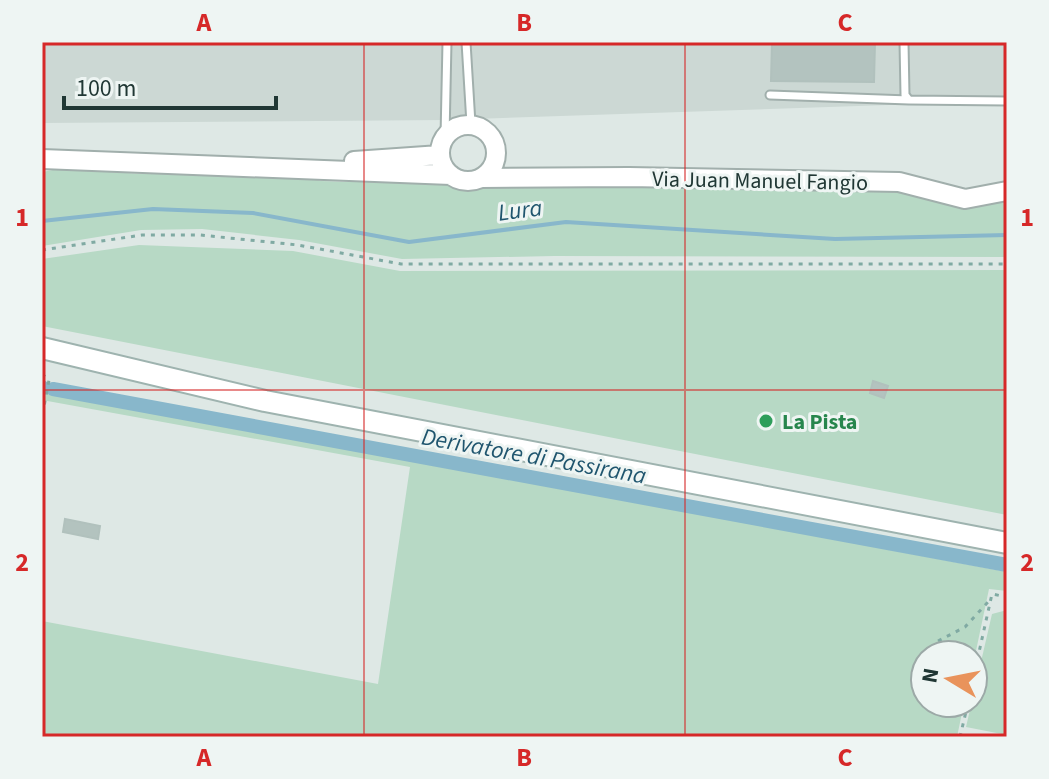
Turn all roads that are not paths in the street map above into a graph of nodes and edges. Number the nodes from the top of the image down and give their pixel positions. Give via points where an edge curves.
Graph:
1 (447, 42) edge
2 (466, 42) edge
3 (904, 42) edge
4 (770, 95) dead end
5 (909, 100) junction
6 (1007, 101) edge
7 (471, 124) junction
8 (442, 146) junction
9 (42, 159) edge
10 (495, 161) junction
11 (268, 168) junction
12 (451, 175) junction
13 (510, 177) junction
14 (481, 178) junction
15 (1007, 191) edge
16 (42, 348) edge
17 (1007, 543) edge

1 - 8 lane
2 - 7 lane
3 - 5 lane
4 - 5 lane
5 - 6 lane
7 - 8 street, Via Juan Manuel Fangio via 456,127
7 - 10 street via 492,137
8 - 11 street, Via Juan Manuel Fangio
8 - 12 street
9 - 11 street, Via Juan Manuel Fangio
10 - 13 street
10 - 14 street
11 - 12 street, Via Juan Manuel Fangio
12 - 14 street, Via Juan Manuel Fangio via 465,181
13 - 14 street, Via Juan Manuel Fangio
13 - 15 street, Via Juan Manuel Fangio via 899,182 965,199
16 - 17 main road via 265,401

